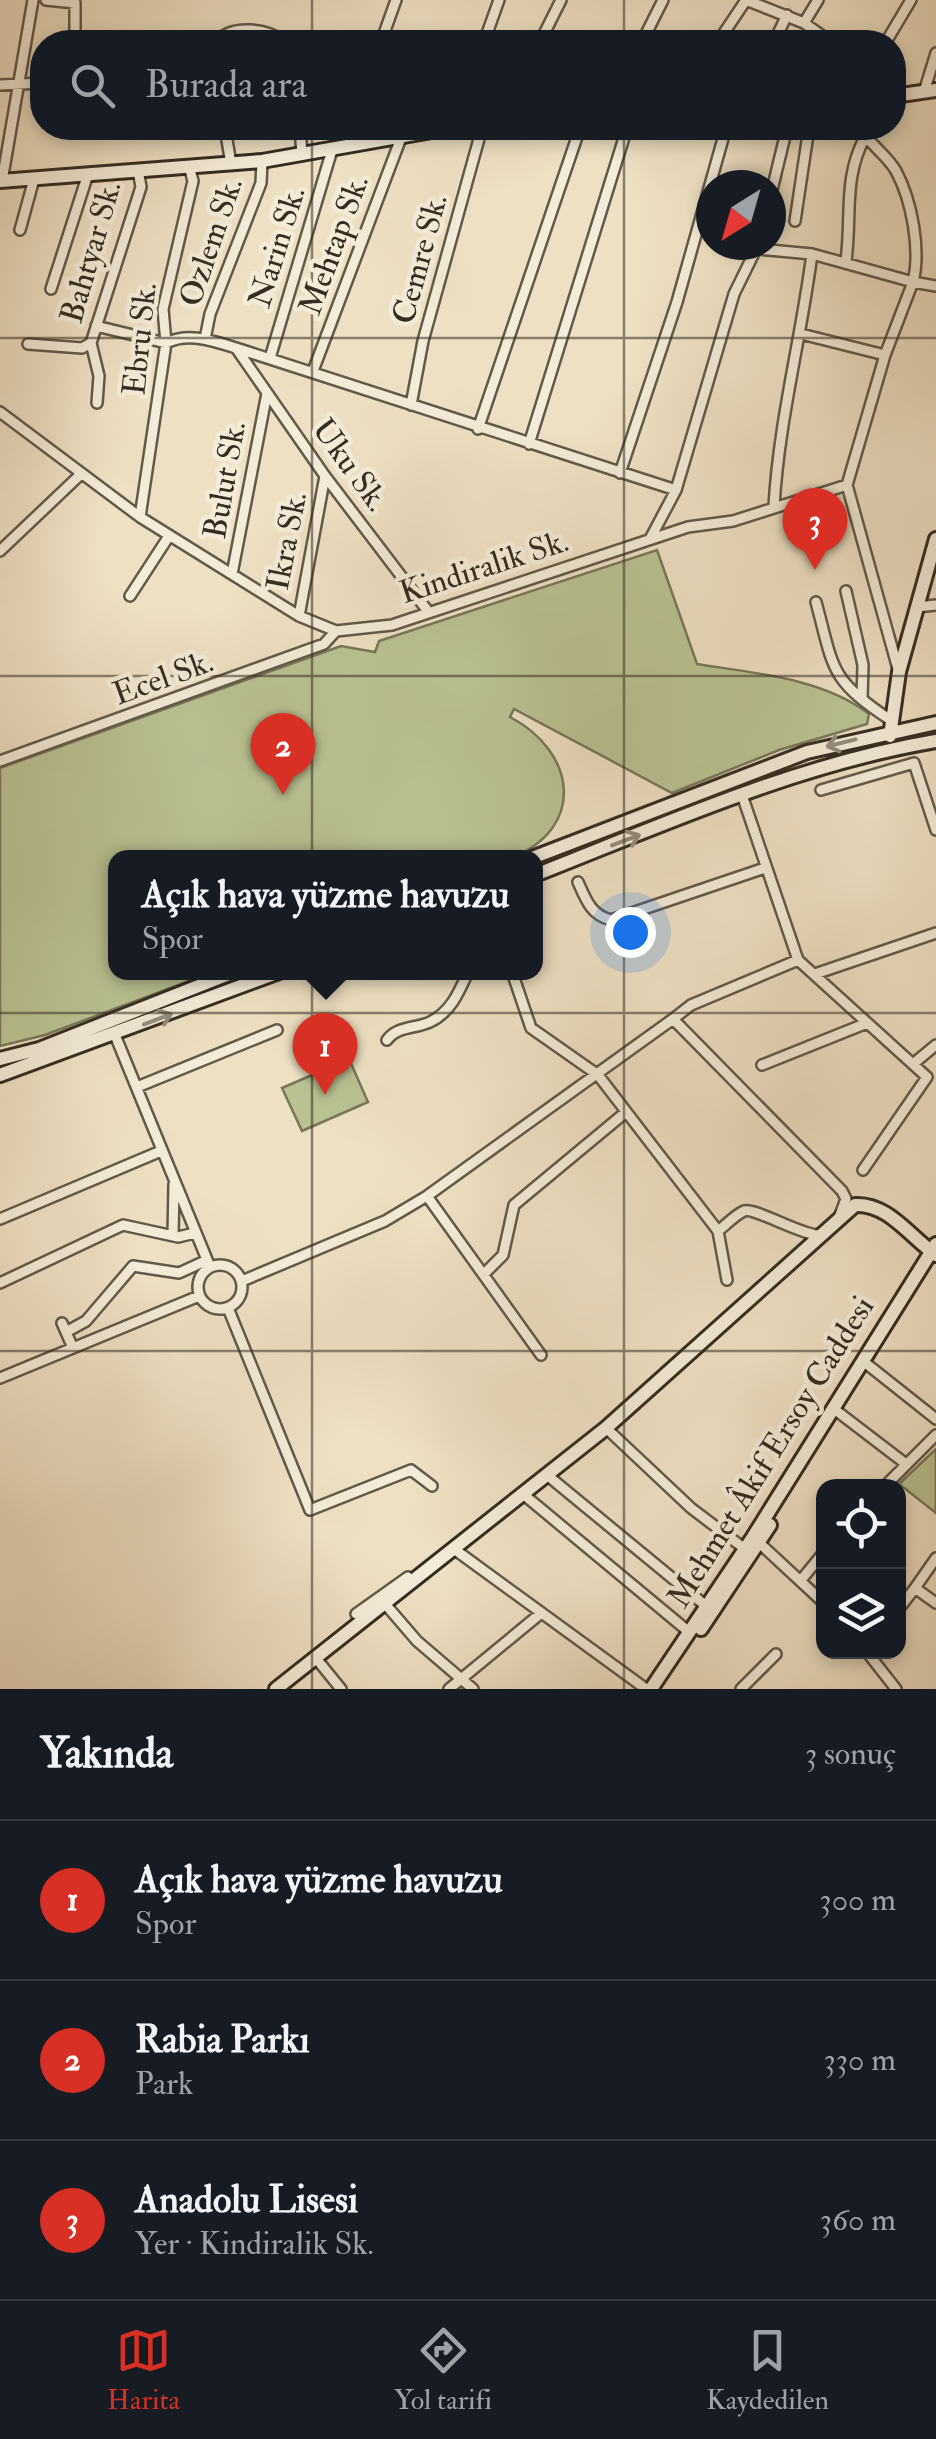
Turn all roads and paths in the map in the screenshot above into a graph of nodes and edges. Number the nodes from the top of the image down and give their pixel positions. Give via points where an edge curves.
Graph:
1 (34, 0) edge
2 (46, 0) edge
3 (396, 0) edge
4 (499, 0) edge
5 (561, 0) edge
6 (663, 0) edge
7 (818, 0) edge
8 (911, 0) edge
9 (787, 15) junction
10 (804, 23) junction
11 (75, 30) edge
12 (385, 30) edge
13 (488, 30) edge
14 (546, 30) edge
15 (648, 30) edge
16 (726, 30) edge
17 (780, 30) edge
18 (814, 30) edge
19 (893, 30) edge
20 (936, 53) edge
21 (0, 85) edge
22 (30, 85) edge
23 (18, 86) junction
24 (930, 91) edge
25 (227, 140) edge
26 (301, 140) edge
27 (350, 140) edge
28 (386, 140) edge
29 (399, 140) edge
30 (479, 140) edge
31 (576, 140) edge
32 (623, 140) edge
33 (723, 140) edge
34 (784, 140) edge
35 (807, 140) edge
36 (859, 140) edge
37 (869, 140) edge
38 (350, 145) junction
39 (332, 150) junction
40 (302, 154) junction
41 (262, 161) junction
42 (231, 164) junction
43 (189, 166) junction
44 (138, 170) junction
45 (777, 170) edge
46 (88, 174) junction
47 (34, 179) junction
48 (1, 181) edge
49 (795, 221) dead end
50 (20, 230) dead end
51 (786, 251) edge
52 (812, 254) junction
53 (748, 260) edge
54 (846, 261) junction
55 (913, 282) junction
56 (936, 286) edge
57 (51, 289) dead end
58 (96, 326) junction
59 (801, 334) junction
60 (205, 339) junction
61 (166, 342) junction
62 (91, 343) junction
63 (28, 344) dead end
64 (236, 348) junction
65 (884, 356) junction
66 (270, 358) junction
67 (314, 370) junction
68 (267, 393) junction
69 (97, 402) dead end
70 (411, 405) junction
71 (1, 415) edge
72 (478, 429) junction
73 (528, 444) junction
74 (620, 472) junction
75 (81, 474) junction
76 (325, 476) junction
77 (847, 485) junction
78 (676, 490) junction
79 (774, 506) junction
80 (665, 514) junction
81 (140, 517) junction
82 (688, 527) junction
83 (169, 536) junction
84 (650, 539) junction
85 (936, 539) edge
86 (0, 551) edge
87 (232, 574) junction
88 (846, 590) dead end
89 (130, 596) dead end
90 (816, 602) dead end
91 (936, 605) edge
92 (917, 607) junction
93 (427, 610) junction
94 (299, 616) junction
95 (336, 631) junction
96 (899, 672) junction
97 (862, 698) junction
98 (936, 723) edge
99 (889, 726) junction
100 (936, 741) edge
101 (894, 748) junction
102 (0, 761) edge
103 (821, 790) dead end
104 (742, 794) junction
105 (936, 830) edge
106 (543, 854) edge
107 (765, 868) junction
108 (543, 872) edge
109 (578, 882) dead end
110 (936, 933) edge
111 (798, 960) junction
112 (814, 974) junction
113 (214, 980) edge
114 (258, 980) edge
115 (464, 980) edge
116 (515, 980) edge
117 (673, 1019) junction
118 (867, 1023) junction
119 (277, 1030) dead end
120 (115, 1035) junction
121 (387, 1040) dead end
122 (936, 1046) edge
123 (0, 1060) edge
124 (913, 1064) junction
125 (762, 1065) dead end
126 (0, 1075) edge
127 (598, 1075) junction
128 (926, 1077) junction
129 (138, 1087) junction
130 (936, 1087) edge
131 (626, 1112) junction
132 (162, 1151) junction
133 (864, 1170) dead end
134 (175, 1183) junction
135 (427, 1196) junction
136 (840, 1215) junction
137 (0, 1220) edge
138 (718, 1231) junction
139 (195, 1232) junction
140 (818, 1235) junction
141 (173, 1236) junction
142 (935, 1252) edge
143 (208, 1264) junction
144 (486, 1273) junction
145 (727, 1280) dead end
146 (242, 1281) junction
147 (0, 1283) edge
148 (199, 1296) junction
149 (228, 1308) junction
150 (73, 1348) junction
151 (541, 1355) dead end
152 (868, 1365) junction
153 (0, 1378) edge
154 (838, 1412) junction
155 (936, 1419) edge
156 (606, 1428) junction
157 (936, 1435) edge
158 (906, 1464) junction
159 (548, 1475) junction
160 (891, 1479) edge
161 (432, 1486) dead end
162 (523, 1494) junction
163 (752, 1543) junction
164 (454, 1550) junction
165 (936, 1558) edge
166 (816, 1561) edge
167 (408, 1577) dead end
168 (802, 1578) junction
169 (915, 1588) junction
170 (816, 1593) edge
171 (906, 1600) edge
172 (936, 1603) edge
173 (386, 1604) junction
174 (706, 1606) junction
175 (356, 1614) dead end
176 (540, 1614) junction
177 (689, 1632) junction
178 (776, 1654) dead end
179 (315, 1657) junction
180 (873, 1659) edge
181 (459, 1680) junction
182 (276, 1689) edge
183 (340, 1689) edge
184 (449, 1689) edge
185 (474, 1689) edge
186 (648, 1689) edge
187 (660, 1689) edge
188 (742, 1689) edge
189 (896, 1689) edge

1 - 23 street
2 - 11 street via 74,3
3 - 12 street
4 - 13 street
5 - 14 street
6 - 15 street
7 - 10 street
8 - 19 street
9 - 10 street
9 - 16 street via 746,0
9 - 17 street
10 - 18 street
20 - 24 street
21 - 23 street
22 - 23 street
23 - 48 street
25 - 42 street
26 - 40 street
27 - 38 street
28 - 38 main road
29 - 67 street, Mehtap Sk.
30 - 70 street, Cemre Sk.
31 - 72 street
32 - 73 street
33 - 74 street
34 - 45 street
35 - 49 street
36 - 54 street via 849,169
37 - 55 street via 896,170 906,197 918,259
38 - 39 main road
39 - 40 main road
39 - 66 street, Narin Sk.
40 - 41 main road
41 - 42 main road
41 - 60 street, Ozlem Sk.
42 - 43 main road
43 - 44 main road
43 - 61 street, Ebru Sk. via 186,222 163,308
44 - 46 main road
44 - 58 street, Bahtyar Sk. via 141,188
46 - 47 main road
46 - 57 street
47 - 48 main road
47 - 50 street
51 - 52 street
52 - 54 street
52 - 59 street
53 - 78 street
54 - 55 street
55 - 56 street
55 - 65 street
58 - 61 street
58 - 62 street, Bahtyar Sk.
59 - 65 street
59 - 79 street via 778,438
60 - 61 street
60 - 64 street
61 - 81 street, Ebru Sk.
62 - 63 street, Bahtyar Sk.
62 - 69 street
64 - 66 street
64 - 68 street, Uku Sk.
65 - 77 street
66 - 67 street
67 - 70 street
68 - 76 street, Uku Sk.
68 - 87 street, Bulut Sk.
70 - 72 street
71 - 75 street, Kindiralik Sk.
72 - 73 street
73 - 74 street
74 - 78 street
75 - 81 street, Kindiralik Sk.
75 - 86 street
76 - 93 street, Uku Sk.
76 - 94 street, Ikra Sk.
77 - 79 street, Kindiralik Sk.
77 - 96 street
78 - 80 street
79 - 82 street, Kindiralik Sk.
80 - 82 street via 671,524
80 - 84 street
81 - 83 street, Kindiralik Sk.
82 - 84 street, Kindiralik Sk.
83 - 87 street, Kindiralik Sk.
83 - 89 street
84 - 93 street, Kindiralik Sk.
85 - 92 main road
87 - 94 street, Kindiralik Sk.
88 - 97 street via 863,665
90 - 97 street via 834,671
91 - 92 street
92 - 96 main road
93 - 95 street, Kindiralik Sk. via 392,625
94 - 95 street, Kindiralik Sk.
95 - 102 street, Ecel Sk. via 324,644
96 - 99 main road
97 - 99 street
98 - 99 main road
99 - 101 main road
99 -> 106 main road
100 - 101 main road
101 - 104 main road
103 - 105 street via 914,763
104 - 107 street
108 -> 104 main road
107 - 109 street via 611,920 588,906
107 - 111 street
110 - 112 street
111 - 112 street
111 - 117 street
112 - 118 street
113 - 123 main road
120 -> 114 main road
115 - 121 street via 448,1009
116 - 127 street via 532,1028
117 - 127 street
117 - 136 street via 842,1191
118 - 124 street
118 - 125 street
119 - 129 street
120 - 126 main road
120 - 129 street
122 - 124 street
124 - 128 street
127 - 131 street
127 - 135 street
128 - 130 street
128 - 133 street
129 - 132 street
131 - 138 street
131 - 144 street via 514,1206 504,1255
132 - 134 street
132 - 137 street
134 - 139 street
134 - 141 street
135 - 144 street
135 - 146 street via 385,1221
136 - 140 main road
136 - 142 main road via 855,1204 870,1204
138 - 140 street via 749,1210
138 - 145 street
139 - 141 street
139 - 143 street
140 - 156 main road
141 - 147 street via 123,1226
142 - 152 main road, Mehmet Âkif Ersoy Caddesi
142 - 163 main road, Mehmet Âkif Ersoy Caddesi
143 - 146 street via 230,1267
143 - 148 street
143 - 150 street via 179,1273 133,1266 86,1321 64,1328
144 - 151 street
146 - 149 street via 240,1297
148 - 149 street via 213,1309
148 - 150 street
149 - 161 street via 310,1510 411,1470
150 - 153 street
152 - 154 main road, Mehmet Âkif Ersoy Caddesi
152 - 155 street
154 - 158 street
154 - 163 main road, Mehmet Âkif Ersoy Caddesi
156 - 159 main road
156 - 163 street via 691,1508
157 - 158 street
158 - 160 street
159 - 162 main road
159 - 174 street
162 - 164 main road
162 - 177 street
163 - 168 street
163 - 174 main road, Mehmet Âkif Ersoy Caddesi
163 - 187 main road, Mehmet Âkif Ersoy Caddesi
164 - 173 main road
164 - 176 street
165 - 169 street
166 - 168 street
167 - 175 street
168 - 170 street
169 - 171 street
169 - 172 street
173 - 179 main road
173 - 181 street
174 - 177 main road, Mehmet Âkif Ersoy Caddesi
176 - 181 street
176 - 186 street
177 - 186 main road, Mehmet Âkif Ersoy Caddesi
178 - 188 street
179 - 182 main road
179 - 183 street
180 - 189 street
181 - 184 street
181 - 185 street

